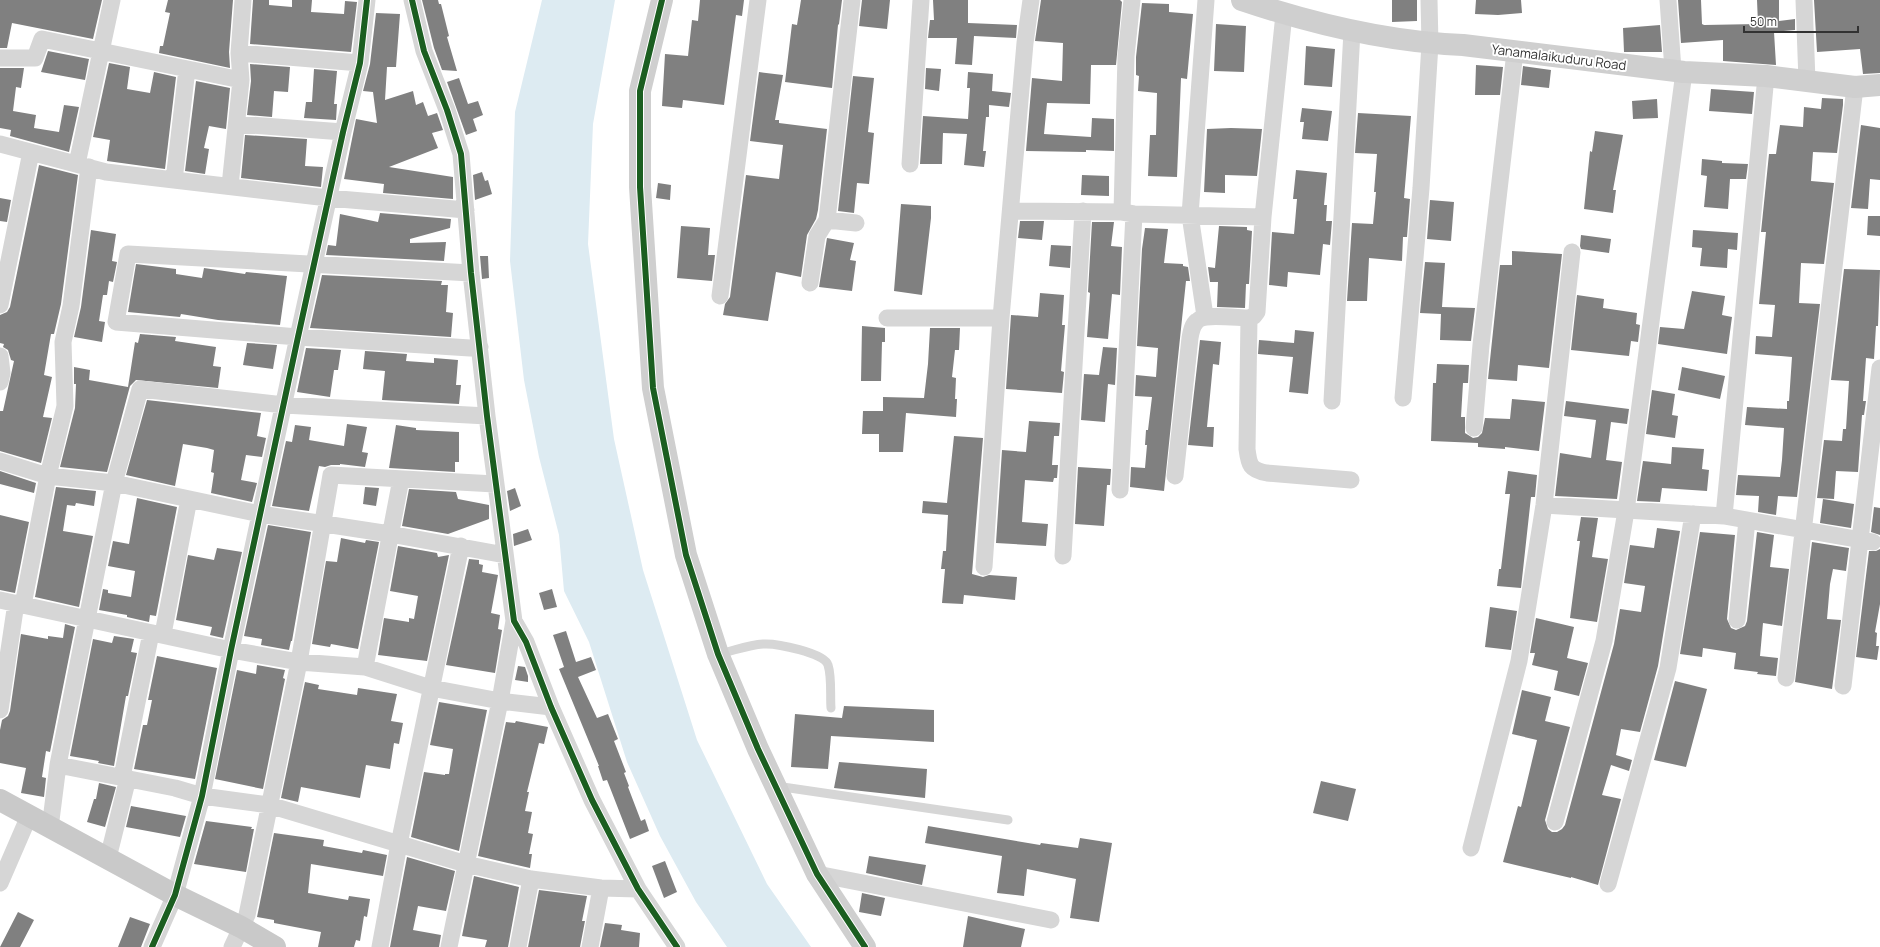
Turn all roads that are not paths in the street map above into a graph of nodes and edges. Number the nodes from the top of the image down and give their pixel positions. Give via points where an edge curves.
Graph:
1 (112, 0) edge
2 (243, 0) edge
3 (367, 0) edge
4 (412, 0) edge
5 (662, 0) edge
6 (758, 0) edge
7 (852, 0) edge
8 (921, 0) edge
9 (1031, 0) edge
10 (1132, 0) edge
11 (1206, 0) edge
12 (1242, 0) edge
13 (1429, 0) edge
14 (1668, 0) edge
15 (1804, 0) edge
16 (1284, 14) junction
17 (1352, 31) junction
18 (1430, 44) junction
19 (102, 52) junction
20 (1515, 52) junction
21 (239, 53) junction
22 (0, 58) edge
23 (360, 63) junction
24 (187, 69) junction
25 (1678, 71) junction
26 (1766, 76) junction
27 (241, 80) junction
28 (1807, 82) junction
29 (1880, 85) edge
30 (1855, 87) junction
31 (238, 124) junction
32 (343, 132) junction
33 (0, 144) edge
34 (31, 152) junction
35 (910, 164) dead end
36 (83, 166) junction
37 (174, 180) junction
38 (230, 186) junction
39 (328, 198) junction
40 (466, 210) junction
41 (1011, 211) junction
42 (1083, 211) junction
43 (1128, 213) junction
44 (1190, 215) junction
45 (1263, 217) junction
46 (827, 220) junction
47 (856, 223) dead end
48 (1572, 252) dead end
49 (314, 266) junction
50 (471, 273) junction
51 (810, 283) dead end
52 (720, 296) dead end
53 (0, 305) edge
54 (1205, 316) junction
55 (887, 318) dead end
56 (1001, 318) junction
57 (1249, 318) junction
58 (298, 337) junction
59 (480, 347) junction
60 (0, 356) edge
61 (1880, 368) edge
62 (0, 382) edge
63 (1403, 398) dead end
64 (1332, 401) dead end
65 (284, 405) junction
66 (487, 416) junction
67 (1474, 428) dead end
68 (0, 461) edge
69 (48, 476) junction
70 (1175, 476) dead end
71 (401, 479) junction
72 (1351, 480) dead end
73 (114, 483) junction
74 (495, 484) junction
75 (1120, 490) dead end
76 (189, 499) junction
77 (1544, 505) junction
78 (1626, 511) junction
79 (260, 514) junction
80 (1694, 514) junction
81 (1724, 516) junction
82 (1747, 520) junction
83 (322, 523) junction
84 (1803, 530) junction
85 (390, 534) junction
86 (1866, 541) junction
87 (461, 546) junction
88 (506, 555) junction
89 (1063, 556) dead end
90 (984, 568) dead end
91 (13, 603) edge
92 (88, 618) junction
93 (1737, 620) dead end
94 (514, 621) junction
95 (157, 633) junction
96 (231, 650) junction
97 (718, 654) junction
98 (299, 662) junction
99 (366, 667) junction
100 (1786, 678) dead end
101 (1843, 686) dead end
102 (431, 688) junction
103 (500, 701) junction
104 (551, 707) junction
105 (831, 708) dead end
106 (0, 710) edge
107 (58, 765) junction
108 (125, 777) junction
109 (776, 786) junction
110 (202, 796) junction
111 (0, 800) edge
112 (269, 806) junction
113 (29, 816) junction
114 (1008, 820) dead end
115 (1555, 822) dead end
116 (50, 828) junction
117 (399, 844) junction
118 (1471, 848) dead end
119 (108, 858) junction
120 (466, 864) junction
121 (817, 874) junction
122 (531, 879) junction
123 (0, 883) edge
124 (1608, 884) dead end
125 (601, 888) junction
126 (638, 889) junction
127 (175, 895) junction
128 (1051, 920) dead end
129 (241, 928) junction
130 (152, 947) edge
131 (232, 947) edge
132 (274, 947) edge
133 (380, 947) edge
134 (449, 947) edge
135 (518, 947) edge
136 (590, 947) edge
137 (677, 947) edge
138 (865, 947) edge

1 - 19 street
2 - 21 street
3 - 23 street
4 - 40 street via 424,51 457,137
5 - 97 street via 640,92 640,187 653,388 686,555
6 - 52 street
7 - 46 street
8 - 35 street
9 - 41 street
10 - 43 street via 1126,56
11 - 44 street
12 - 16 street, Yanamalaikuduru Road
13 - 18 street
14 - 25 street
15 - 28 street
16 - 17 street, Yanamalaikuduru Road
16 - 45 street
17 - 18 street, Yanamalaikuduru Road
17 - 64 street
18 - 20 street, Yanamalaikuduru Road via 1463,45
18 - 63 street
19 - 22 street via 42,39 35,58
19 - 24 street
19 - 36 street
20 - 25 street, Yanamalaikuduru Road
20 - 67 street via 1481,345
21 - 23 street
21 - 27 street
23 - 32 street
24 - 27 street
24 - 37 street
25 - 26 street, Yanamalaikuduru Road
25 - 78 street
26 - 28 street, Yanamalaikuduru Road
26 - 81 street
27 - 31 street
28 - 30 street, Yanamalaikuduru Road
29 - 30 street, Yanamalaikuduru Road
30 - 84 street
31 - 32 street
31 - 38 street
32 - 39 street
33 - 34 street
34 - 36 street
34 - 53 street
36 - 37 street via 106,172
36 - 69 street via 71,306 63,342 65,406
37 - 38 street
38 - 39 street
39 - 40 street
39 - 49 street
40 - 50 street
41 - 42 street
41 - 56 street
42 - 43 street
42 - 89 street
43 - 44 street
43 - 75 street
44 - 45 street
44 - 54 street
45 - 57 street via 1257,312
46 - 47 street
46 - 51 street via 817,236
48 - 77 street
49 - 50 street
49 - 58 street
49 - 58 street via 128,254 116,322
50 - 59 street
54 - 57 street
54 - 70 street via 1197,320 1190,338
55 - 56 street
56 - 90 street
57 - 72 street via 1247,449 1252,467 1267,473
58 - 59 street
58 - 65 street
59 - 66 street
60 - 62 street
61 - 86 street
65 - 66 street
65 - 73 street via 140,389
65 - 79 street
66 - 74 street
68 - 69 street
69 - 73 street
69 - 91 street
71 - 74 street
71 - 83 street via 331,475
71 - 85 street
73 - 76 street
73 - 92 street
74 - 88 street
76 - 79 street
76 - 95 street
77 - 78 street
77 - 118 street via 1519,661
78 - 80 street
78 - 115 street via 1604,641
79 - 83 street
79 - 96 street
80 - 81 street
80 - 124 street via 1668,668
81 - 82 street
82 - 84 street
82 - 93 street
83 - 85 street
83 - 98 street
84 - 86 street
84 - 100 street
85 - 87 street
85 - 99 street
86 - 101 street
87 - 88 street
87 - 102 street
88 - 94 street
91 - 92 street
91 - 106 street
92 - 95 street
92 - 107 street
94 - 103 street
94 - 104 street via 526,642
95 - 96 street
95 - 108 street
96 - 98 street
96 - 110 street
97 - 105 lane via 769,644 822,657 828,664
97 - 109 street
98 - 99 street
98 - 112 street
99 - 102 street
102 - 103 street
102 - 117 street
103 - 104 street
103 - 120 street
104 - 126 street via 592,800
107 - 108 street
107 - 116 street
108 - 110 street
108 - 119 street
109 - 114 lane
109 - 121 street
110 - 112 street
110 - 127 street
111 - 113 main road
112 - 117 street
112 - 129 street via 247,915
113 - 116 main road
113 - 123 street
116 - 119 main road
117 - 120 street
117 - 133 street
119 - 127 main road
120 - 122 street
120 - 134 street
121 - 128 street
121 - 138 street
122 - 125 street
122 - 135 street
125 - 126 street
125 - 136 street
126 - 137 street
127 - 129 main road
127 - 130 street
129 - 131 street
129 - 132 main road

